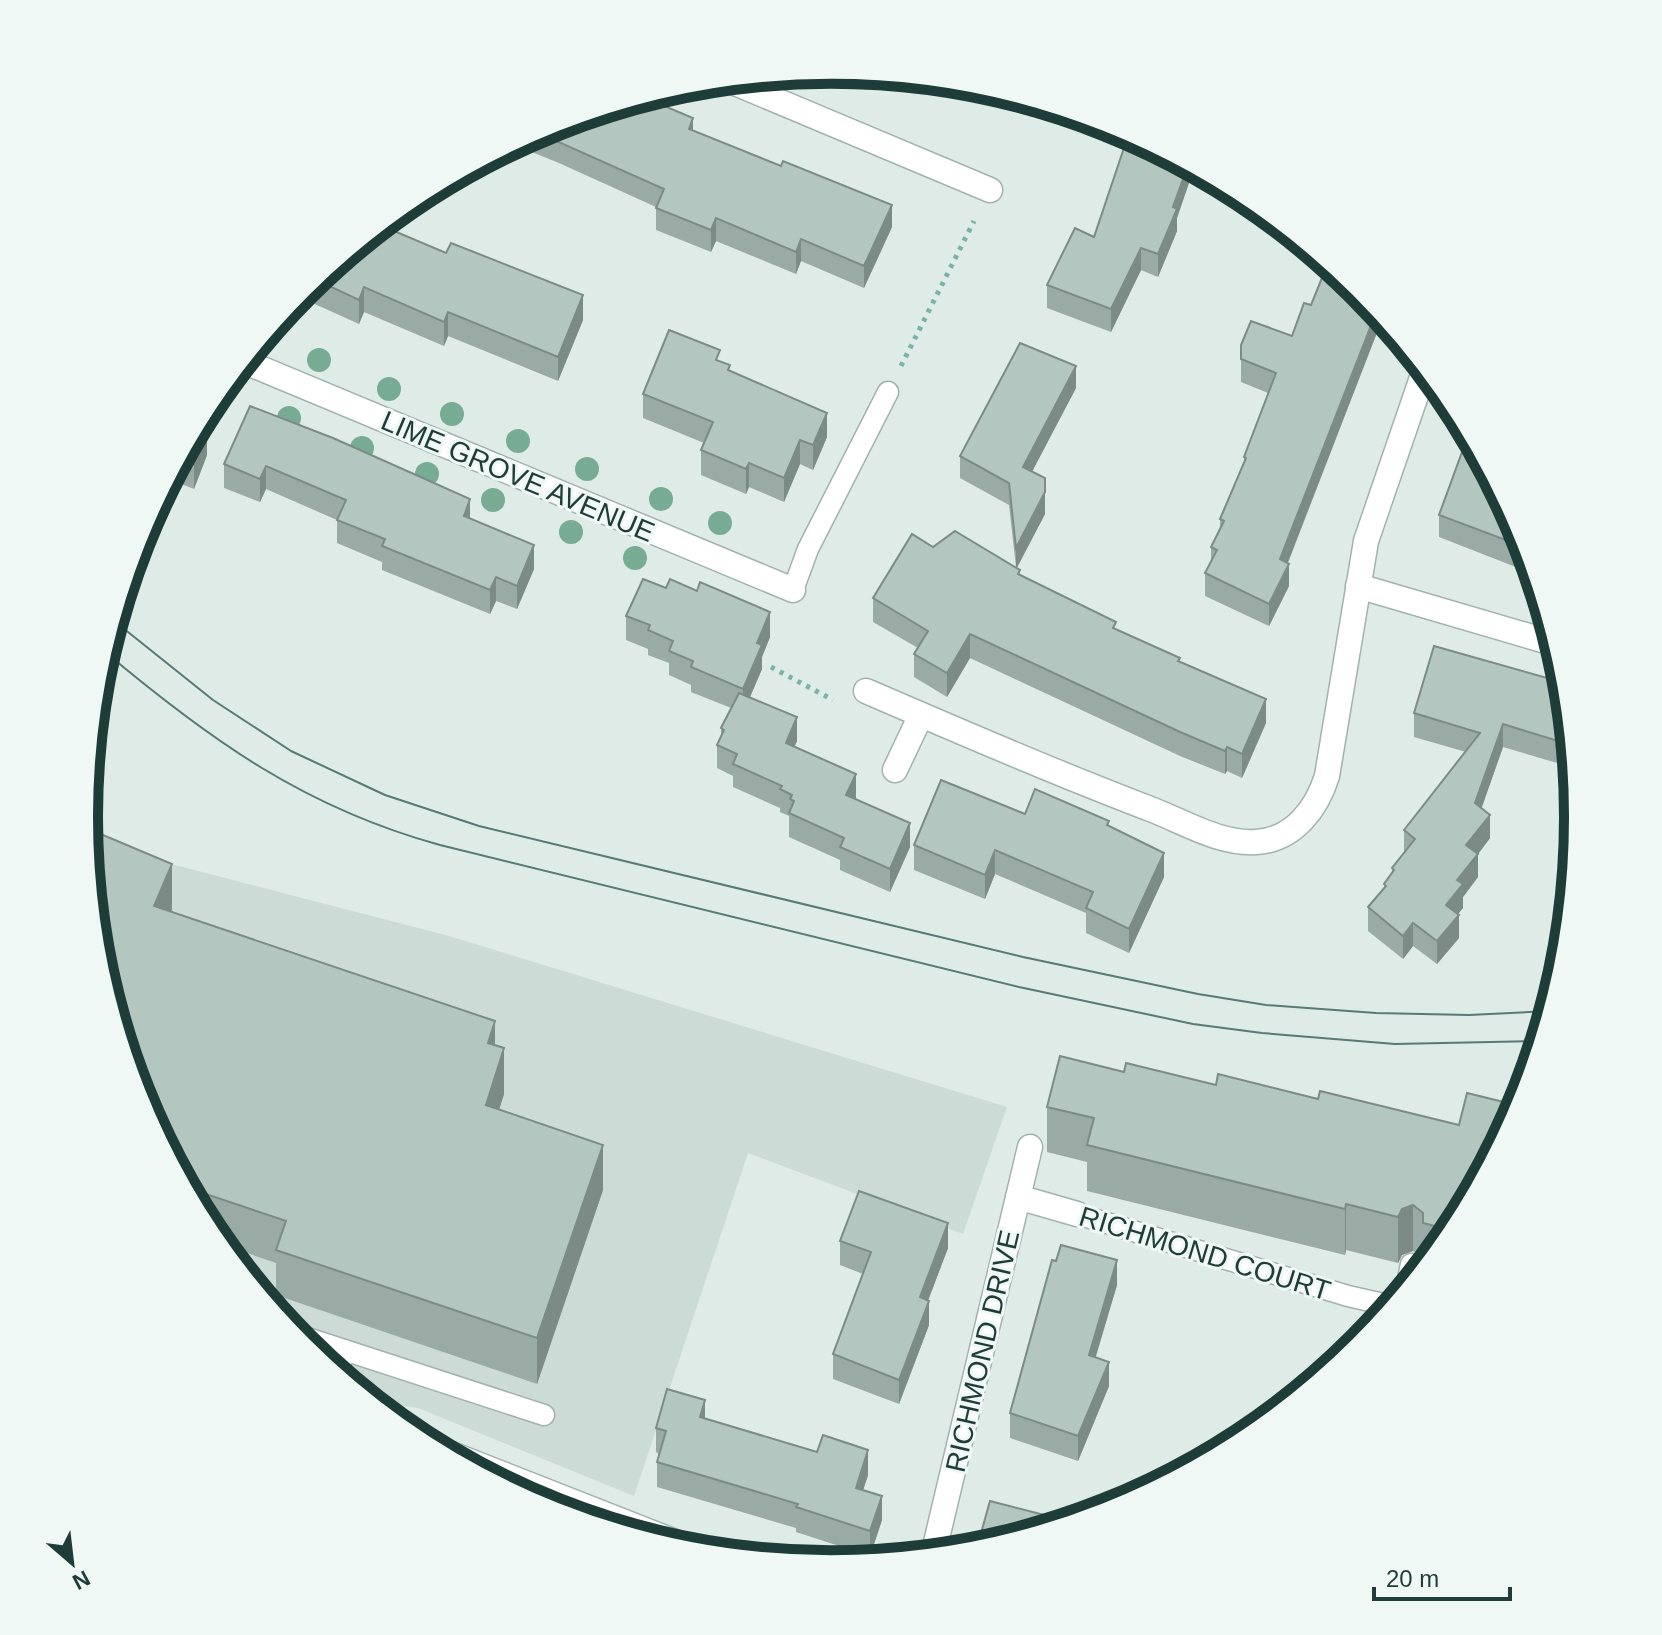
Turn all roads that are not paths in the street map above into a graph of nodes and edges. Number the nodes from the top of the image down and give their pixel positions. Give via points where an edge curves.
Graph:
1 (749, 89) edge
2 (990, 190) road end
3 (254, 365) edge
4 (1421, 381) edge
5 (888, 392) road end
6 (1358, 586) junction
7 (793, 590) joint
8 (1543, 640) edge
9 (866, 691) road end
10 (921, 715) junction
11 (895, 770) dead end
12 (1030, 1147) dead end
13 (1018, 1197) junction
14 (1077, 1214) joint
15 (1411, 1264) dead end
16 (1410, 1267) edge
17 (1380, 1303) edge
18 (318, 1341) edge
19 (344, 1350) junction
20 (341, 1363) edge
21 (544, 1415) dead end
22 (518, 1480) edge
23 (613, 1518) edge
24 (936, 1544) edge

1 - 2 street
3 - 7 street, LIME GROVE AVENUE
4 - 6 street via 1370,523
5 - 7 lane via 808,549
6 - 8 street
6 - 10 street via 1323,791 1300,822 1269,840 1225,839
9 - 10 street
10 - 11 street
12 - 13 street, RICHMOND DRIVE
13 - 14 street, RICHMOND COURT
13 - 24 street, RICHMOND DRIVE
14 - 17 lane, RICHMOND COURT
15 - 16 lane
18 - 19 lane
19 - 20 lane
19 - 21 lane
22 - 23 street

